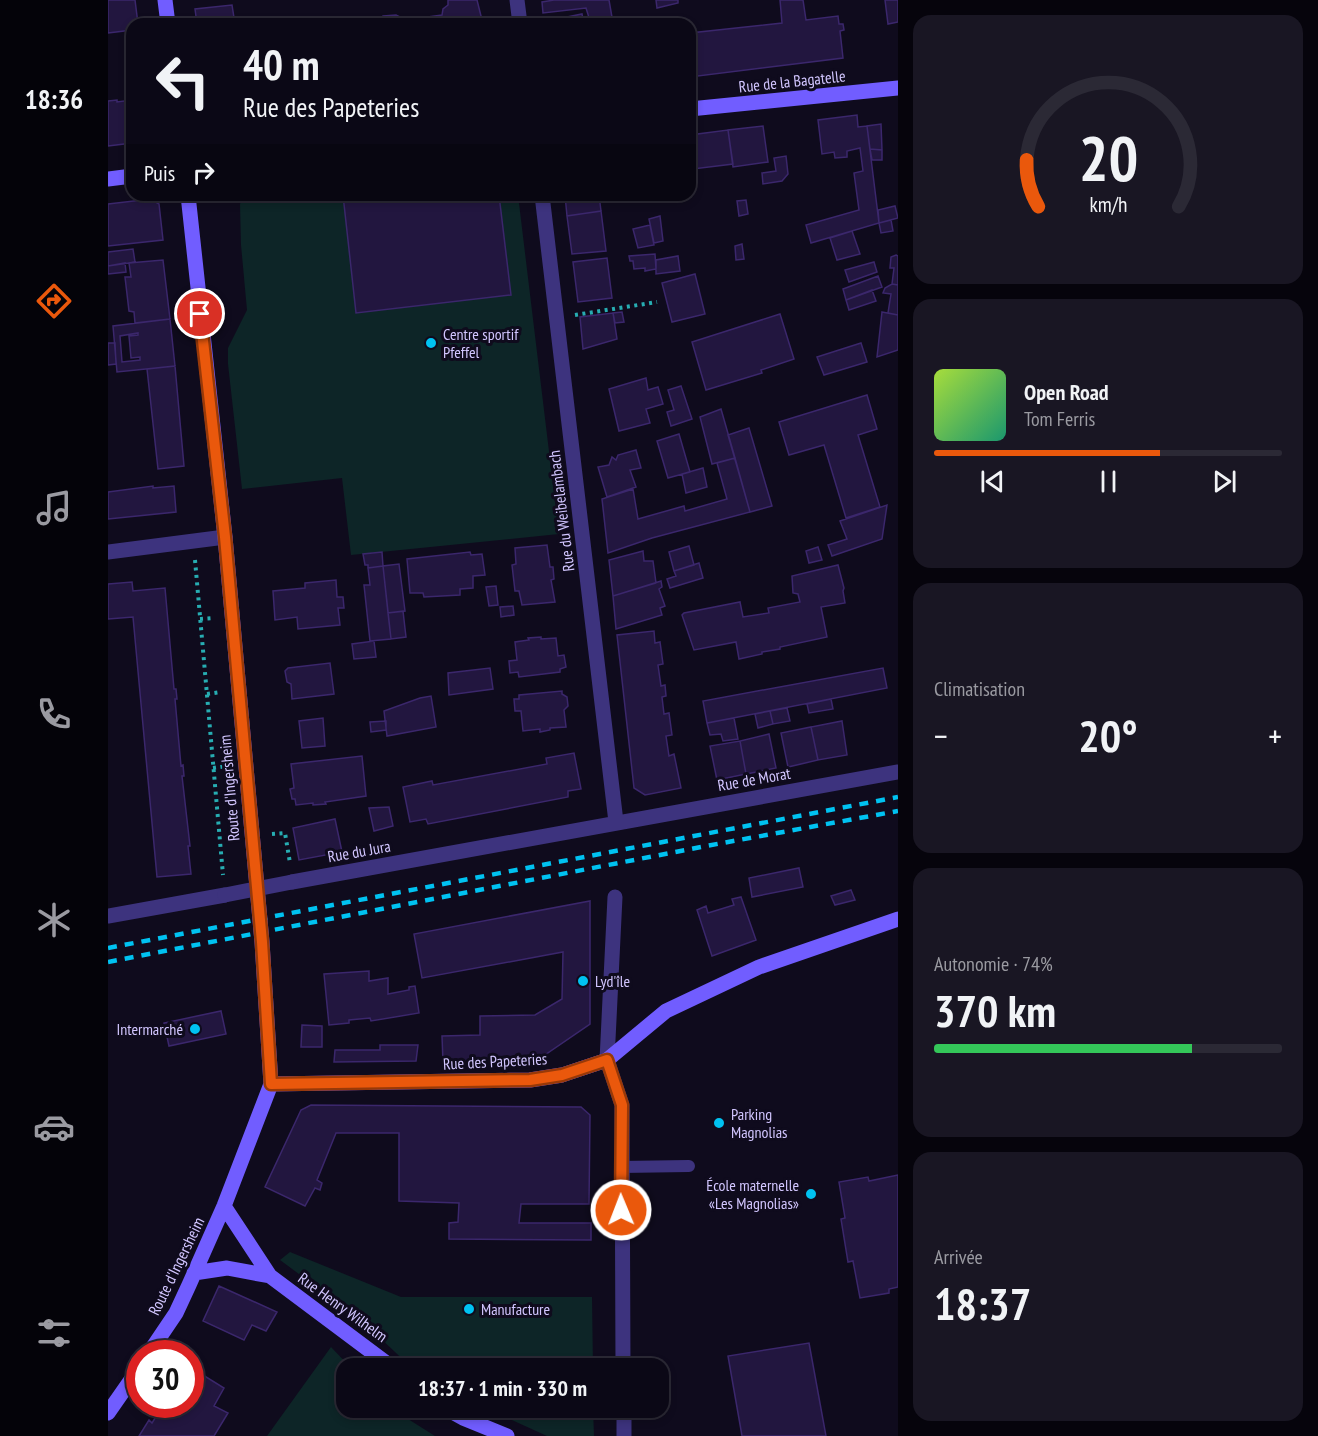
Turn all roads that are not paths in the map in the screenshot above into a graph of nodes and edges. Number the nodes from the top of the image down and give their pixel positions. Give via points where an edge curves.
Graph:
1 (165, 0) edge
2 (517, 0) edge
3 (167, 18) edge
4 (519, 18) edge
5 (898, 88) edge
6 (696, 108) edge
7 (126, 176) edge
8 (108, 178) edge
9 (189, 201) edge
10 (543, 201) edge
11 (225, 537) junction
12 (108, 552) edge
13 (898, 772) edge
14 (616, 822) junction
15 (615, 897) dead end
16 (108, 916) edge
17 (898, 919) edge
18 (607, 1060) junction
19 (271, 1084) junction
20 (689, 1166) dead end
21 (621, 1167) junction
22 (224, 1206) junction
23 (194, 1273) junction
24 (270, 1275) junction
25 (158, 1340) edge
26 (380, 1358) edge
27 (623, 1358) edge
28 (126, 1387) edge
29 (108, 1413) edge
30 (463, 1418) edge
31 (624, 1418) edge
32 (507, 1436) edge
33 (624, 1436) edge

1 - 3 main road
2 - 4 street
5 - 6 main road, Rue de la Bagatelle
7 - 8 main road
9 - 11 main road, Route d'Ingersheim
10 - 14 street, Rue du Weibelambach
11 - 12 street
11 - 19 main road, Route d'Ingersheim
13 - 14 street, Rue de Morat
14 - 16 street, Rue du Jura, bridge
15 - 18 street
17 - 18 main road, Rue des Papeteries via 759,967 666,1011
18 - 19 main road, Rue des Papeteries via 562,1075 530,1080
18 - 21 street via 622,1105
19 - 22 main road, Route d'Ingersheim
20 - 21 lane
21 - 27 street
22 - 23 main road, Route d'Ingersheim
22 - 24 main road, Rue Henry Wilhelm
23 - 24 main road, Rue Henry Wilhelm via 227,1268
23 - 25 main road, Route d'Ingersheim via 176,1313
24 - 26 main road, Rue Henry Wilhelm
28 - 29 main road
30 - 32 main road
31 - 33 street

